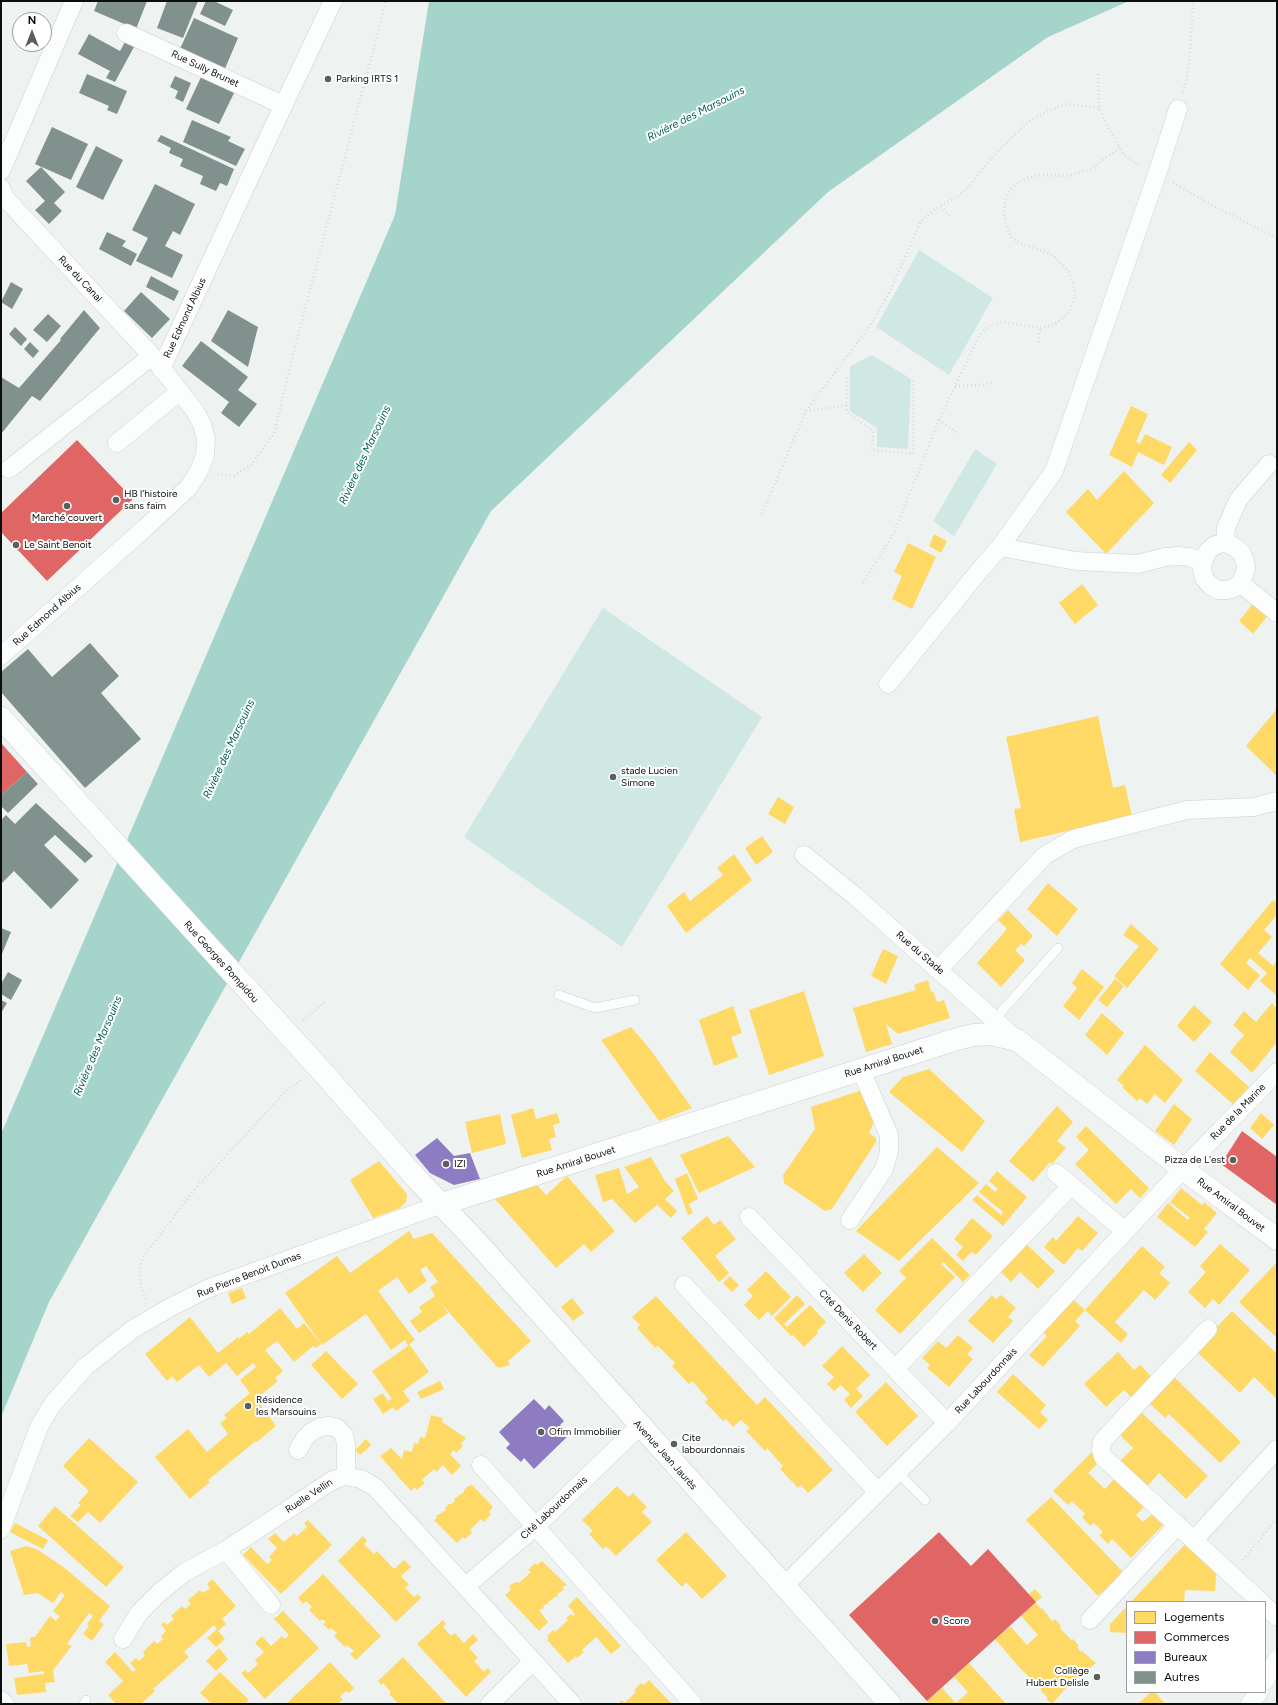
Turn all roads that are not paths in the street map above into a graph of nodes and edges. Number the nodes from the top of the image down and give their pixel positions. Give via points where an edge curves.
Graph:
1 (74, 1) edge
2 (333, 1) edge
3 (126, 33) dead end
4 (283, 105) junction
5 (1178, 109) road end
6 (1, 171) edge
7 (1, 188) edge
8 (157, 363) junction
9 (179, 392) junction
10 (117, 444) dead end
11 (1269, 464) dead end
12 (9, 469) dead end
13 (1224, 543) junction
14 (1000, 547) junction
15 (1203, 562) junction
16 (1240, 583) junction
17 (1277, 613) edge
18 (1, 656) edge
19 (888, 684) dead end
20 (1, 718) edge
21 (1277, 801) edge
22 (804, 855) dead end
23 (1058, 948) dead end
24 (939, 970) junction
25 (559, 995) dead end
26 (635, 1000) dead end
27 (994, 1020) junction
28 (1017, 1040) junction
29 (861, 1070) junction
30 (1277, 1072) edge
31 (1183, 1169) junction
32 (1056, 1174) dead end
33 (1071, 1186) junction
34 (442, 1204) junction
35 (749, 1217) dead end
36 (850, 1220) dead end
37 (1125, 1231) junction
38 (1277, 1239) edge
39 (684, 1285) dead end
40 (1208, 1329) dead end
41 (895, 1369) junction
42 (946, 1423) junction
43 (640, 1426) junction
44 (1277, 1449) edge
45 (298, 1450) dead end
46 (481, 1465) dead end
47 (897, 1472) junction
48 (346, 1476) junction
49 (878, 1492) junction
50 (925, 1500) dead end
51 (536, 1526) junction
52 (1178, 1526) junction
53 (1, 1529) edge
54 (1194, 1540) junction
55 (226, 1550) junction
56 (466, 1586) junction
57 (783, 1587) junction
58 (1260, 1601) edge
59 (271, 1605) dead end
60 (1266, 1607) edge
61 (1277, 1617) edge
62 (1090, 1620) dead end
63 (124, 1639) dead end
64 (1277, 1659) edge
65 (533, 1661) junction
66 (1266, 1679) edge
67 (1258, 1693) edge
68 (1, 1700) edge
69 (5, 1704) edge
70 (490, 1704) edge
71 (572, 1704) edge
72 (693, 1704) edge
73 (890, 1704) edge
74 (1250, 1704) edge

1 - 6 street
2 - 4 street, Rue Edmond Albius
3 - 4 street, Rue Sully Brunet
4 - 8 street, Rue Edmond Albius
5 - 14 street via 1158,174 1054,471
7 - 8 street, Rue du Canal via 5,198
8 - 9 street, Rue Edmond Albius
8 - 12 street
9 - 10 street
9 - 18 street, Rue Edmond Albius via 195,411 206,438 205,455 189,487
11 - 13 street via 1238,500 1226,528
13 - 15 street via 1215,545 1208,551
13 - 16 street via 1234,546 1241,552 1245,561 1244,576
14 - 15 street via 1076,561 1138,564 1178,556
14 - 19 street
15 - 16 street via 1204,578 1218,590 1234,588
16 - 17 street
20 - 34 main road, Rue Georges Pompidou
21 - 24 street via 1254,807 1187,810 1072,839 1044,856
22 - 24 street, Rue du Stade
23 - 27 lane
24 - 27 street, Rue du Stade
25 - 26 lane via 595,1008
27 - 28 street, Rue du Stade
28 - 29 main road, Rue Amiral Bouvet via 991,1034 974,1035
28 - 31 main road, Rue Amiral Bouvet
29 - 34 main road, Rue Amiral Bouvet
29 - 36 street via 889,1135 889,1152 884,1169
30 - 31 street, Rue de la Marine
31 - 37 street, Rue Labourdonnais
31 - 38 main road, Rue Amiral Bouvet
32 - 33 street
33 - 37 street
33 - 41 street
34 - 43 main road, Avenue Jean Jaurès
34 - 53 street, Rue Pierre Benoit Dumas via 207,1289 133,1329 86,1367 52,1405 39,1427
35 - 41 street, Cité Denis Robert
37 - 42 street, Rue Labourdonnais
39 - 49 street
40 - 52 street via 1102,1442 1103,1457
41 - 42 street, Cité Denis Robert
42 - 47 street, Rue Labourdonnais
43 - 51 street, Cité Labourdonnais
43 - 57 main road, Avenue Jean Jaurès
44 - 54 street
45 - 48 street via 311,1432 320,1427 337,1428 344,1435 346,1444
46 - 51 street
47 - 49 street, Rue Labourdonnais
47 - 50 lane
48 - 55 street, Ruelle Vellin via 333,1480
48 - 56 street via 361,1479 375,1487
49 - 57 street, Rue Labourdonnais
51 - 56 street, Cité Labourdonnais
51 - 72 street
52 - 54 street
52 - 62 street
54 - 58 street
55 - 59 street
55 - 63 street, Ruelle Vellin via 185,1572 159,1593 139,1613
56 - 65 street
57 - 73 main road, Avenue Jean Jaurès
60 - 61 street
64 - 66 street
65 - 70 street
65 - 71 street
67 - 74 street
68 - 69 street

